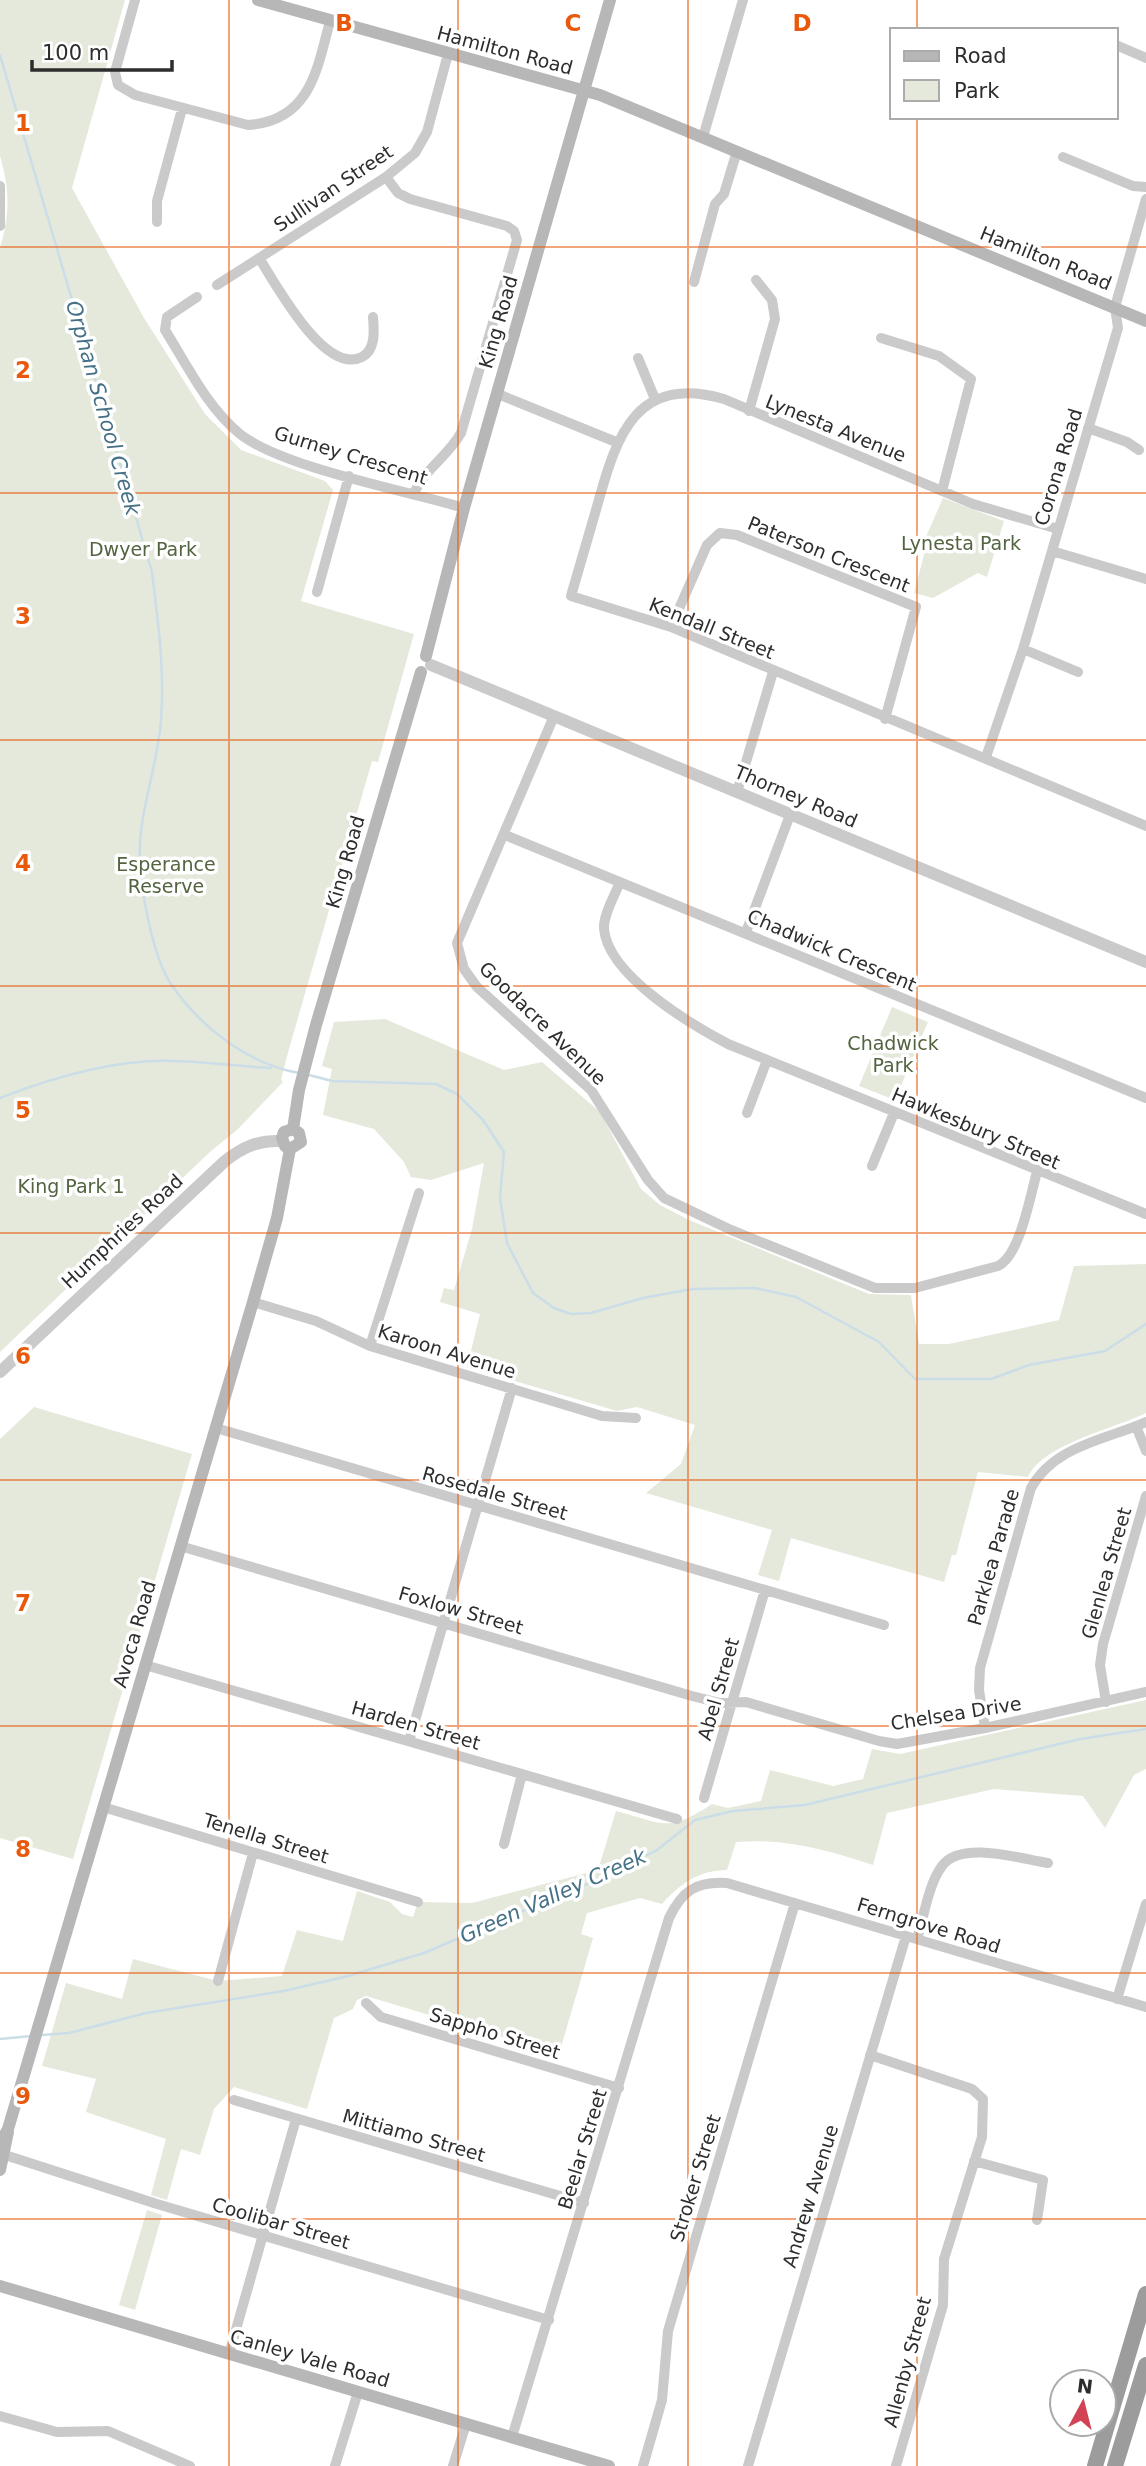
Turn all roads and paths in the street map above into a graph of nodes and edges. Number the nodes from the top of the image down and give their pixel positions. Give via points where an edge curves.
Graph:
1 (135, 0) edge
2 (258, 0) edge
3 (610, 0) edge
4 (743, 0) edge
5 (330, 21) junction
6 (1118, 46) edge
7 (448, 54) junction
8 (1146, 58) edge
9 (584, 91) junction
10 (182, 109) junction
11 (703, 137) junction
12 (737, 151) junction
13 (1063, 157) dead end
14 (386, 177) junction
15 (0, 186) edge
16 (1146, 187) edge
17 (1146, 199) edge
18 (157, 222) dead end
19 (0, 226) edge
20 (259, 258) junction
21 (756, 280) dead end
22 (694, 282) dead end
23 (217, 285) dead end
24 (197, 297) dead end
25 (1115, 307) junction
26 (373, 317) dead end
27 (1146, 321) edge
28 (881, 338) dead end
29 (638, 358) dead end
30 (498, 394) junction
31 (655, 399) junction
32 (749, 411) junction
33 (1088, 428) junction
34 (616, 442) junction
35 (1139, 450) dead end
36 (349, 476) junction
37 (942, 491) junction
38 (414, 493) junction
39 (464, 508) junction
40 (1058, 529) junction
41 (1052, 551) junction
42 (1146, 579) edge
43 (317, 592) dead end
44 (671, 627) junction
45 (1023, 649) junction
46 (426, 664) junction
47 (773, 672) junction
48 (1078, 672) dead end
49 (554, 716) junction
50 (885, 719) junction
51 (986, 757) junction
52 (737, 792) junction
53 (790, 815) junction
54 (1146, 826) edge
55 (505, 835) junction
56 (620, 882) junction
57 (746, 932) junction
58 (1146, 962) edge
59 (767, 1060) junction
60 (306, 1063) joint
61 (1146, 1098) edge
62 (747, 1113) dead end
63 (894, 1113) junction
64 (286, 1145) junction
65 (873, 1166) dead end
66 (1037, 1172) junction
67 (419, 1193) dead end
68 (1146, 1214) edge
69 (253, 1302) junction
70 (370, 1346) junction
71 (0, 1372) edge
72 (512, 1388) junction
73 (636, 1418) dead end
74 (1141, 1424) edge
75 (216, 1428) junction
76 (1146, 1451) edge
77 (1146, 1496) edge
78 (478, 1506) junction
79 (180, 1546) junction
80 (765, 1590) junction
81 (443, 1623) junction
82 (884, 1625) dead end
83 (145, 1665) junction
84 (1146, 1692) edge
85 (732, 1702) junction
86 (1106, 1702) junction
87 (985, 1728) junction
88 (409, 1741) junction
89 (522, 1774) junction
90 (704, 1798) dead end
91 (103, 1807) junction
92 (677, 1819) dead end
93 (504, 1844) dead end
94 (253, 1853) junction
95 (1048, 1863) dead end
96 (701, 1883) joint
97 (418, 1902) dead end
98 (795, 1903) junction
99 (1146, 1904) edge
100 (906, 1936) junction
101 (917, 1939) junction
102 (218, 1980) dead end
103 (1117, 1999) junction
104 (366, 2003) dead end
105 (1146, 2007) edge
106 (870, 2056) junction
107 (619, 2088) junction
108 (234, 2101) dead end
109 (296, 2119) junction
110 (2, 2149) edge
111 (974, 2161) junction
112 (0, 2171) edge
113 (584, 2203) junction
114 (1037, 2220) dead end
115 (263, 2236) junction
116 (0, 2286) edge
117 (1146, 2294) edge
118 (549, 2320) junction
119 (229, 2354) junction
120 (1146, 2365) edge
121 (358, 2392) junction
122 (0, 2416) edge
123 (466, 2424) junction
124 (512, 2437) junction
125 (582, 2462) edge
126 (190, 2466) edge
127 (335, 2466) edge
128 (453, 2466) edge
129 (609, 2466) edge
130 (643, 2466) edge
131 (748, 2466) edge
132 (896, 2466) edge
133 (1095, 2466) edge
134 (1115, 2466) edge

1 - 10 street via 116,81 127,92
2 - 5 main road, Hamilton Road
3 - 9 main road, King Road
4 - 11 street
5 - 7 main road, Hamilton Road
5 - 10 street via 311,89 278,118 248,125
6 - 8 street
7 - 9 main road, Hamilton Road
7 - 14 street, Sullivan Street via 427,132 415,153
9 - 11 main road, Hamilton Road
9 - 30 main road, King Road
10 - 18 street via 157,201
11 - 12 main road, Hamilton Road
12 - 22 street via 724,194 715,204
12 - 25 main road, Hamilton Road
13 - 16 street
14 - 20 street, Sullivan Street
14 - 38 street via 410,198 507,226 517,240 461,433 422,477
15 - 19 street
17 - 25 street, Corona Road
20 - 23 street, Sullivan Street
20 - 26 street via 310,336 324,348 353,359 362,357 373,339
21 - 32 street via 772,300 775,319
24 - 36 street, Gurney Crescent via 167,317 164,325 215,408 241,435 272,452
25 - 27 main road, Hamilton Road
25 - 33 street, Corona Road via 1118,328
28 - 37 street via 939,356 971,379
29 - 31 street
30 - 34 street
30 - 39 main road, King Road
31 - 32 street, Lynesta Avenue via 703,393
31 - 34 street via 628,423
32 - 37 street, Lynesta Avenue
33 - 35 street
33 - 40 street, Corona Road
34 - 44 street, Kendall Street via 571,596
36 - 38 street, Gurney Crescent
36 - 43 street
37 - 40 street, Lynesta Avenue
38 - 39 street, Gurney Crescent
39 - 46 main road, King Road
40 - 41 street, Corona Road
41 - 42 street
41 - 45 street, Corona Road
44 - 47 street, Kendall Street
44 - 50 street, Paterson Crescent via 707,545 720,533 737,534 916,607
45 - 48 street
45 - 51 street, Corona Road
46 - 49 street, Thorney Road
46 - 60 main road, King Road
47 - 50 street, Kendall Street
47 - 52 street
49 - 52 street, Thorney Road
49 - 55 street, Goodacre Avenue
50 - 51 street, Kendall Street
51 - 54 street, Kendall Street
52 - 53 street, Thorney Road
53 - 57 street
53 - 58 street, Thorney Road
55 - 56 street, Chadwick Crescent
55 - 66 street, Goodacre Avenue via 457,943 464,969 477,987 591,1090 664,1198 875,1288 922,1286 1009,1262
56 - 57 street, Chadwick Crescent
56 - 59 street, Hawkesbury Street via 604,926 608,945 629,974 690,1025
57 - 61 street, Chadwick Crescent
59 - 62 street
59 - 63 street, Hawkesbury Street
60 - 64 main road, Avoca Road via 293,1129 301,1139 297,1147
63 - 65 street
63 - 66 street, Hawkesbury Street
64 - 69 main road, Avoca Road via 277,1218
64 - 71 street, Humphries Road via 266,1140 245,1146 232,1156
66 - 68 street, Hawkesbury Street
67 - 70 street
69 - 70 street, Karoon Avenue via 316,1321
69 - 75 main road, Avoca Road
70 - 72 street, Karoon Avenue
72 - 73 street, Karoon Avenue via 602,1416
72 - 78 street
74 - 76 street
74 - 87 street, Parklea Parade via 1065,1452 1049,1463 1031,1488 980,1668
75 - 78 street, Rosedale Street
75 - 79 main road, Avoca Road
77 - 86 street, Glenlea Street via 1103,1644 1100,1665
78 - 80 street, Rosedale Street
78 - 81 street
79 - 81 street, Foxlow Street
79 - 83 main road, Avoca Road
80 - 82 street, Rosedale Street
80 - 85 street, Abel Street
81 - 85 street, Foxlow Street via 692,1696
81 - 88 street
83 - 88 street, Harden Street
83 - 91 main road, Avoca Road
84 - 86 street, Chelsea Drive
85 - 87 street, Chelsea Drive via 897,1744
85 - 90 street, Abel Street
86 - 87 street, Chelsea Drive
88 - 89 street, Harden Street
89 - 92 street, Harden Street
89 - 93 street
91 - 94 street, Tenella Street
91 - 110 main road, Avoca Road via 9,2138
94 - 97 street, Tenella Street
94 - 102 street
95 - 101 street via 985,1853 954,1856 942,1866
96 - 98 street, Ferngrove Road via 727,1883
96 - 107 street, Beelar Street via 686,1891 669,1918
98 - 100 street, Ferngrove Road
98 - 130 street, Stroker Street via 668,2331 662,2400
99 - 103 street
100 - 101 street, Ferngrove Road
100 - 106 street, Andrew Avenue
101 - 103 street, Ferngrove Road
103 - 105 street, Ferngrove Road
104 - 107 street, Sappho Street via 381,2017
106 - 111 street, Allenby Street via 956,2082 983,2099 985,2117
106 - 131 street, Andrew Avenue
107 - 113 street, Beelar Street
108 - 109 street, Mittiamo Street
109 - 113 street, Mittiamo Street
109 - 115 street
110 - 112 main road, Avoca Road
110 - 115 street, Coolibar Street
111 - 114 street via 1043,2180
111 - 132 street, Allenby Street via 944,2259 943,2305
113 - 118 street, Beelar Street
115 - 118 street, Coolibar Street
115 - 119 street
116 - 119 main road, Canley Vale Road
117 - 133 highway
118 - 124 street, Beelar Street
119 - 121 main road, Canley Vale Road
120 - 134 highway
121 - 123 main road, Canley Vale Road
121 - 127 street
122 - 126 street via 57,2432 108,2431
123 - 124 main road, Canley Vale Road
123 - 128 street
124 - 125 main road, Canley Vale Road
125 - 129 main road, Canley Vale Road

